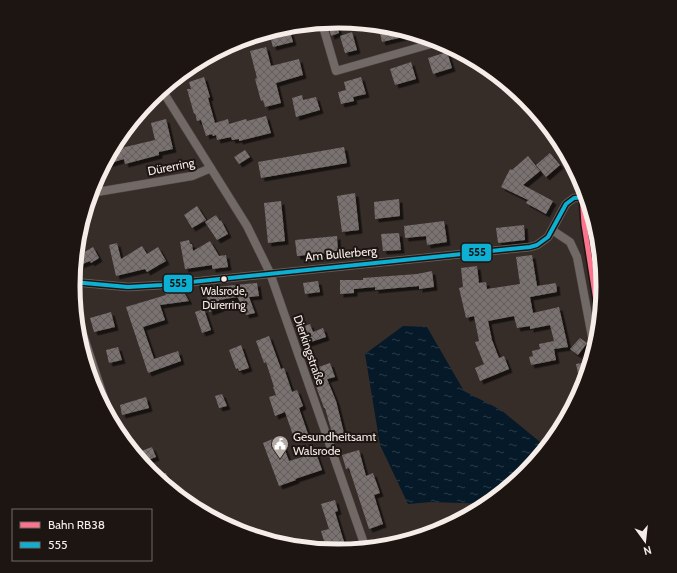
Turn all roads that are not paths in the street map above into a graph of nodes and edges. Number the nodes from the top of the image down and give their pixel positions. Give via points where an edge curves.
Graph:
1 (324, 29) edge
2 (429, 45) edge
3 (165, 95) edge
4 (211, 168) junction
5 (99, 192) edge
6 (581, 197) edge
7 (552, 230) junction
8 (270, 273) junction
9 (80, 283) edge
10 (592, 337) edge
11 (88, 349) edge
12 (98, 381) edge
13 (364, 543) edge

1 - 2 street via 336,71
3 - 4 street, Dürerring
4 - 5 street, Dürerring via 192,176
4 - 8 street, Dierkingstraße via 247,226
6 - 7 street, Am Bullerberg via 574,198 566,204
7 - 8 street, Am Bullerberg via 543,241 530,247
7 - 10 street via 570,242 577,257
8 - 9 street, Am Bullerberg via 128,287
8 - 13 street, Dierkingstraße
11 - 12 street

